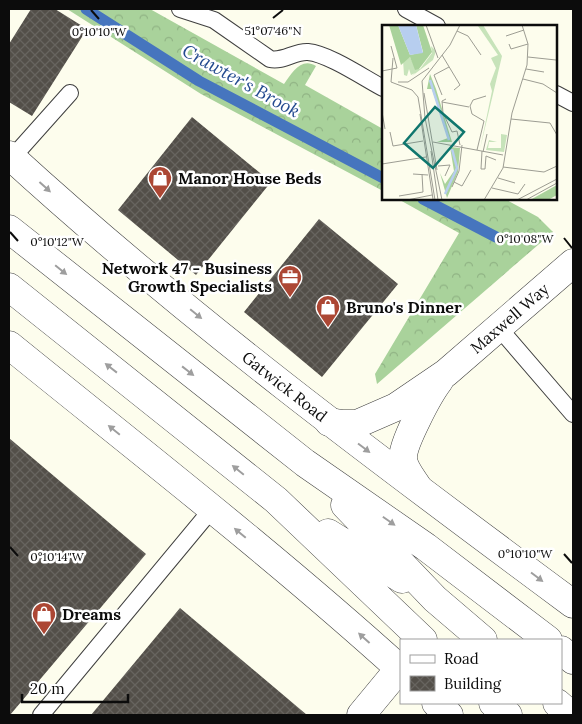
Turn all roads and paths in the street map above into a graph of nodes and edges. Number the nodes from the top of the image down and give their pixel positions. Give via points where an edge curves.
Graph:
1 (180, 9) edge
2 (406, 9) edge
3 (435, 25) edge
4 (382, 87) edge
5 (70, 93) dead end
6 (557, 95) edge
7 (573, 103) edge
8 (11, 156) edge
9 (9, 229) edge
10 (573, 263) edge
11 (9, 287) edge
12 (499, 328) junction
13 (9, 345) edge
14 (446, 373) junction
15 (573, 414) edge
16 (329, 422) junction
17 (305, 463) junction
18 (419, 490) junction
19 (276, 500) junction
20 (212, 509) junction
21 (436, 599) junction
22 (573, 604) edge
23 (422, 639) edge
24 (483, 639) edge
25 (547, 639) edge
26 (562, 651) edge
27 (573, 660) edge
28 (400, 669) edge
29 (437, 704) edge
30 (494, 704) edge
31 (558, 704) edge
32 (41, 715) edge
33 (361, 715) edge
34 (449, 715) edge
35 (508, 715) edge
36 (571, 715) edge

1 - 4 lane via 214,20 270,59 299,52 319,54
2 - 3 lane
5 - 8 lane
6 - 7 lane
8 -> 16 street, Gatwick Road via 81,220
9 -> 17 street
10 - 12 street, Maxwell Way
19 -> 11 street
12 - 14 street, Maxwell Way
12 - 15 lane
20 -> 13 street
14 - 16 street, Maxwell Way via 384,413 357,424
14 - 18 street, Maxwell Way via 436,385 405,449 406,470
16 -> 18 street, Gatwick Road
17 - 21 street
17 -> 25 street via 426,547
18 -> 22 street, Gatwick Road
19 - 21 street
19 - 23 street
28 -> 20 street
20 - 32 lane
21 - 24 street
26 - 27 street
28 - 33 street
29 - 34 street
30 - 35 street
31 - 36 street

